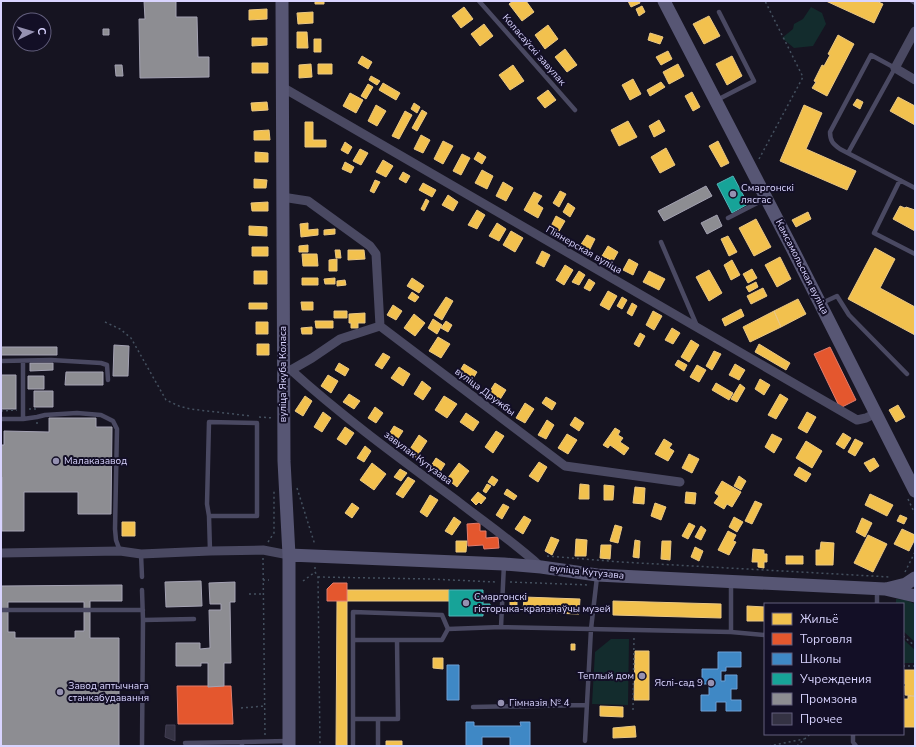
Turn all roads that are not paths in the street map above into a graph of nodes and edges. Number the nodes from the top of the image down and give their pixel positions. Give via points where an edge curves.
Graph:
1 (282, 1) edge
2 (479, 1) edge
3 (664, 1) edge
4 (912, 1) edge
5 (915, 3) edge
6 (719, 12) dead end
7 (915, 31) edge
8 (895, 68) junction
9 (915, 80) edge
10 (282, 87) junction
11 (716, 100) junction
12 (575, 110) dead end
13 (848, 153) junction
14 (900, 180) junction
15 (915, 188) edge
16 (282, 197) junction
17 (766, 198) junction
18 (728, 218) dead end
19 (661, 242) dead end
20 (915, 254) edge
21 (821, 304) junction
22 (380, 326) junction
23 (698, 329) junction
24 (1, 361) edge
25 (23, 361) junction
26 (287, 370) junction
27 (907, 374) dead end
28 (108, 380) dead end
29 (876, 413) junction
30 (23, 418) junction
31 (1, 419) edge
32 (680, 482) dead end
33 (915, 491) edge
34 (209, 516) junction
35 (210, 551) junction
36 (3, 552) edge
37 (120, 552) junction
38 (141, 554) junction
39 (289, 555) junction
40 (504, 564) junction
41 (541, 567) junction
42 (598, 575) junction
43 (142, 577) dead end
44 (915, 578) edge
45 (731, 582) junction
46 (881, 589) junction
47 (142, 590) dead end
48 (915, 596) edge
49 (877, 603) edge
50 (1, 610) edge
51 (143, 610) junction
52 (194, 619) dead end
53 (143, 620) junction
54 (502, 627) junction
55 (448, 629) junction
56 (591, 629) junction
57 (731, 632) junction
58 (764, 635) edge
59 (353, 640) junction
60 (397, 640) junction
61 (587, 705) junction
62 (473, 708) dead end
63 (353, 719) junction
64 (378, 719) junction
65 (853, 735) edge
66 (585, 741) dead end
67 (185, 743) dead end
68 (242, 744) edge
69 (289, 744) edge
70 (142, 746) edge
71 (353, 746) edge
72 (378, 746) edge
73 (856, 746) edge

1 - 10 main road, вуліца Якуба Коласа
2 - 12 lane, Коласаўскі завулак
3 - 11 main road, Камсамольская вуліца
4 - 5 lane
6 - 11 lane via 754,81
7 - 8 street
8 - 9 street
8 - 13 lane
8 - 13 lane via 871,55 830,132 833,144
10 - 16 main road, вуліца Якуба Коласа
10 - 23 street, Піянерская вуліца
11 - 17 main road, Камсамольская вуліца
13 - 14 lane
14 - 15 lane
14 - 20 lane via 874,233
16 - 22 street via 308,201 370,246 376,254
16 - 26 main road, вуліца Якуба Коласа
17 - 18 lane
17 - 21 main road, Камсамольская вуліца
19 - 23 lane
21 - 27 lane via 837,296 849,315
21 - 29 main road, Камсамольская вуліца
22 - 26 street via 340,339 312,358
22 - 32 street, вуліца Дружбы via 565,466
23 - 29 street, Піянерская вуліца via 857,420
24 - 25 lane
25 - 28 lane via 101,363 107,365
25 - 30 lane
26 - 39 main road, вуліца Якуба Коласа via 284,460
26 - 41 street, завулак Кутузава via 349,421 488,524
29 - 33 main road, Камсамольская вуліца
30 - 31 lane
30 - 37 lane via 77,413 101,414 113,421 117,429 115,529
34 - 34 lane via 256,516 257,423 209,422
34 - 35 lane
35 - 38 street
35 - 39 street via 263,550
36 - 37 street
37 - 38 street
38 - 43 lane
39 - 40 main road, вуліца Кутузава
39 - 69 main road, вуліца Якуба Коласа
40 - 41 main road, вуліца Кутузава
40 - 54 lane
41 - 42 main road, вуліца Кутузава
42 - 45 main road, вуліца Кутузава
42 - 56 lane
44 - 46 main road, вуліца Кутузава via 906,584
45 - 46 main road, вуліца Кутузава
45 - 57 lane
46 - 48 main road, вуліца Кутузава
46 - 49 lane
47 - 51 lane
50 - 51 lane
51 - 53 lane
52 - 53 lane
53 - 70 lane
54 - 55 lane
54 - 56 lane
55 - 59 lane via 442,615 353,612
55 - 60 lane via 442,640
56 - 57 lane
56 - 61 lane
57 - 58 lane
59 - 60 lane
59 - 63 lane
60 - 64 lane via 398,719
61 - 62 lane
61 - 66 lane
63 - 64 lane
63 - 71 lane
64 - 72 lane
65 - 73 lane
67 - 68 lane
68 - 69 lane

